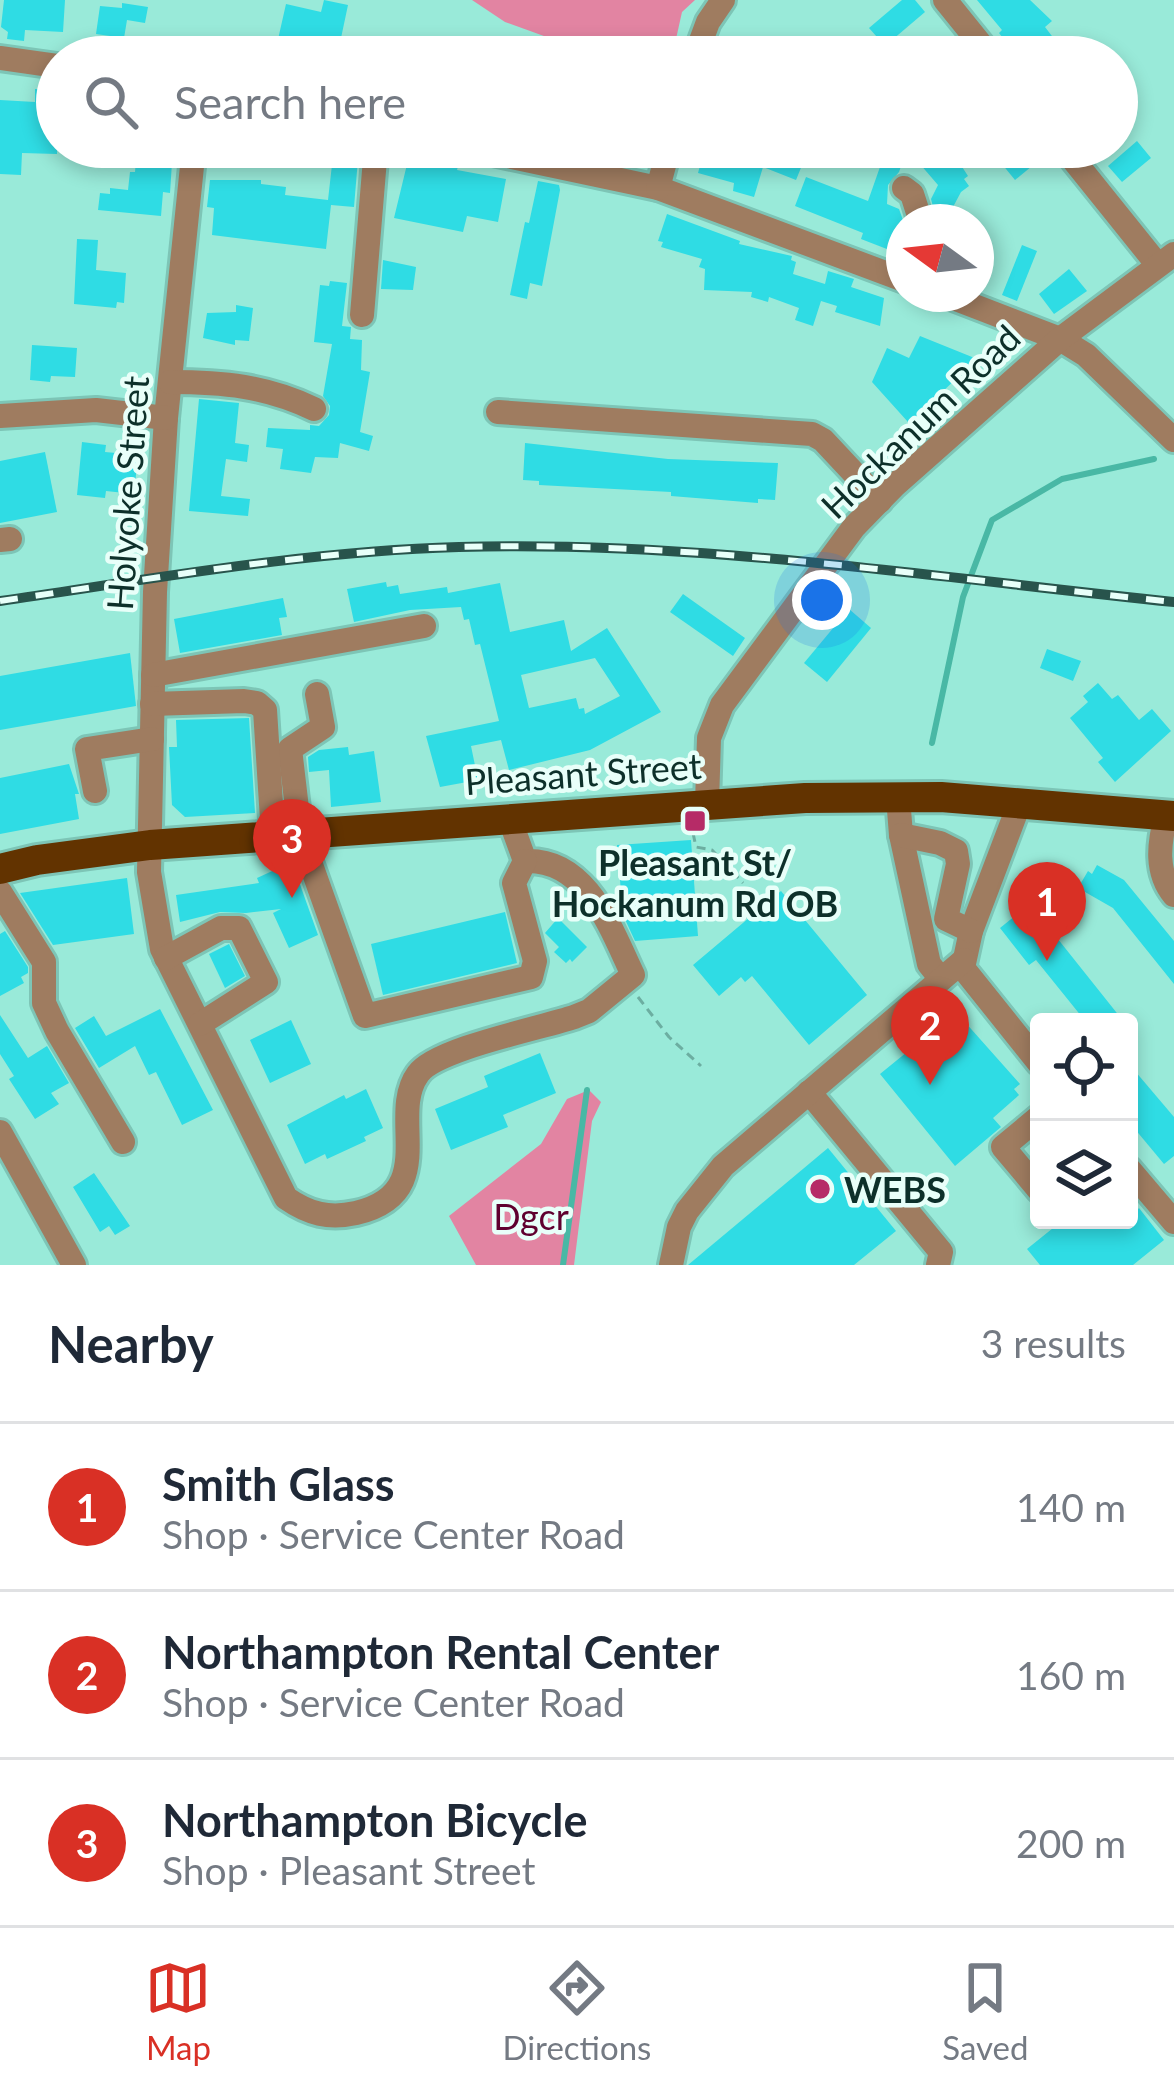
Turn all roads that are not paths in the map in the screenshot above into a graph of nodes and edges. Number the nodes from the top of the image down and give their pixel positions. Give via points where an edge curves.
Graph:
1 (723, 0) edge
2 (945, 0) edge
3 (703, 36) edge
4 (974, 36) edge
5 (0, 58) edge
6 (36, 63) edge
7 (192, 168) edge
8 (374, 168) edge
9 (564, 168) edge
10 (663, 168) edge
11 (1082, 168) edge
12 (658, 188) junction
13 (904, 188) dead end
14 (915, 204) edge
15 (1165, 259) edge
16 (886, 273) edge
17 (990, 312) edge
18 (362, 315) dead end
19 (1060, 339) junction
20 (170, 382) junction
21 (314, 409) dead end
22 (498, 412) dead end
23 (0, 416) edge
24 (166, 418) junction
25 (1174, 440) edge
26 (880, 501) junction
27 (424, 626) dead end
28 (153, 675) junction
29 (317, 694) dead end
30 (152, 704) junction
31 (152, 739) junction
32 (94, 790) dead end
33 (898, 797) junction
34 (1020, 802) junction
35 (707, 804) junction
36 (1170, 816) edge
37 (509, 817) junction
38 (286, 835) junction
39 (901, 836) junction
40 (149, 845) junction
41 (525, 861) junction
42 (0, 869) edge
43 (0, 892) edge
44 (1174, 895) edge
45 (971, 931) junction
46 (166, 958) junction
47 (964, 960) junction
48 (941, 979) junction
49 (200, 1024) junction
50 (1030, 1052) edge
51 (809, 1092) junction
52 (1030, 1125) edge
53 (0, 1132) edge
54 (123, 1142) dead end
55 (1030, 1180) edge
56 (1138, 1180) edge
57 (1174, 1222) edge
58 (74, 1265) edge
59 (671, 1265) edge
60 (938, 1265) edge

1 - 3 street
2 - 4 street
5 - 6 street
7 - 20 street, Holyoke Street
8 - 18 street
9 - 12 street
10 - 12 street
11 - 15 street
12 - 16 street
13 - 14 street
15 - 19 street, Hockanum Road
17 - 19 street
19 - 25 street
19 - 26 street, Hockanum Road
20 - 21 street via 246,385
20 - 24 street, Holyoke Street
22 - 26 street via 812,434
23 - 24 street via 96,410
24 - 28 street, Holyoke Street
26 - 35 street, Hockanum Road via 722,706 709,738
27 - 28 street
28 - 30 street, Holyoke Street
29 - 38 street via 322,727 290,748
30 - 31 street, Holyoke Street
30 - 38 street via 244,700 265,710
31 - 32 street via 87,748
31 - 40 street, Holyoke Street
33 - 34 main road, Pleasant Street
33 - 35 main road, Pleasant Street
33 - 39 street
34 - 36 main road, Pleasant Street
34 - 45 street
35 - 37 main road, Pleasant Street
36 - 44 street via 1160,843 1162,881
37 - 38 main road, Pleasant Street
37 - 41 street
38 - 40 main road, Pleasant Street
38 - 41 street via 319,891 365,1016 531,976 535,961 514,884
39 - 45 street via 956,851 946,919
39 - 48 street via 929,964
40 - 42 main road, Pleasant Street
40 - 46 street, Holyoke Street
41 - 49 street, Holyoke Street via 547,860 579,880 603,913 630,978 574,1017 470,1047 418,1072 408,1099 407,1168 370,1209 334,1216 286,1198
43 - 54 street via 44,962 41,989 57,1030
45 - 47 street
46 - 49 street, Holyoke Street
46 - 49 street via 221,928 239,928 266,982
47 - 48 street
47 - 50 street via 969,980
48 - 51 street
51 - 59 street via 701,1190 679,1227
51 - 60 street via 941,1252
52 - 55 street via 1003,1148
53 - 58 street
56 - 57 street

